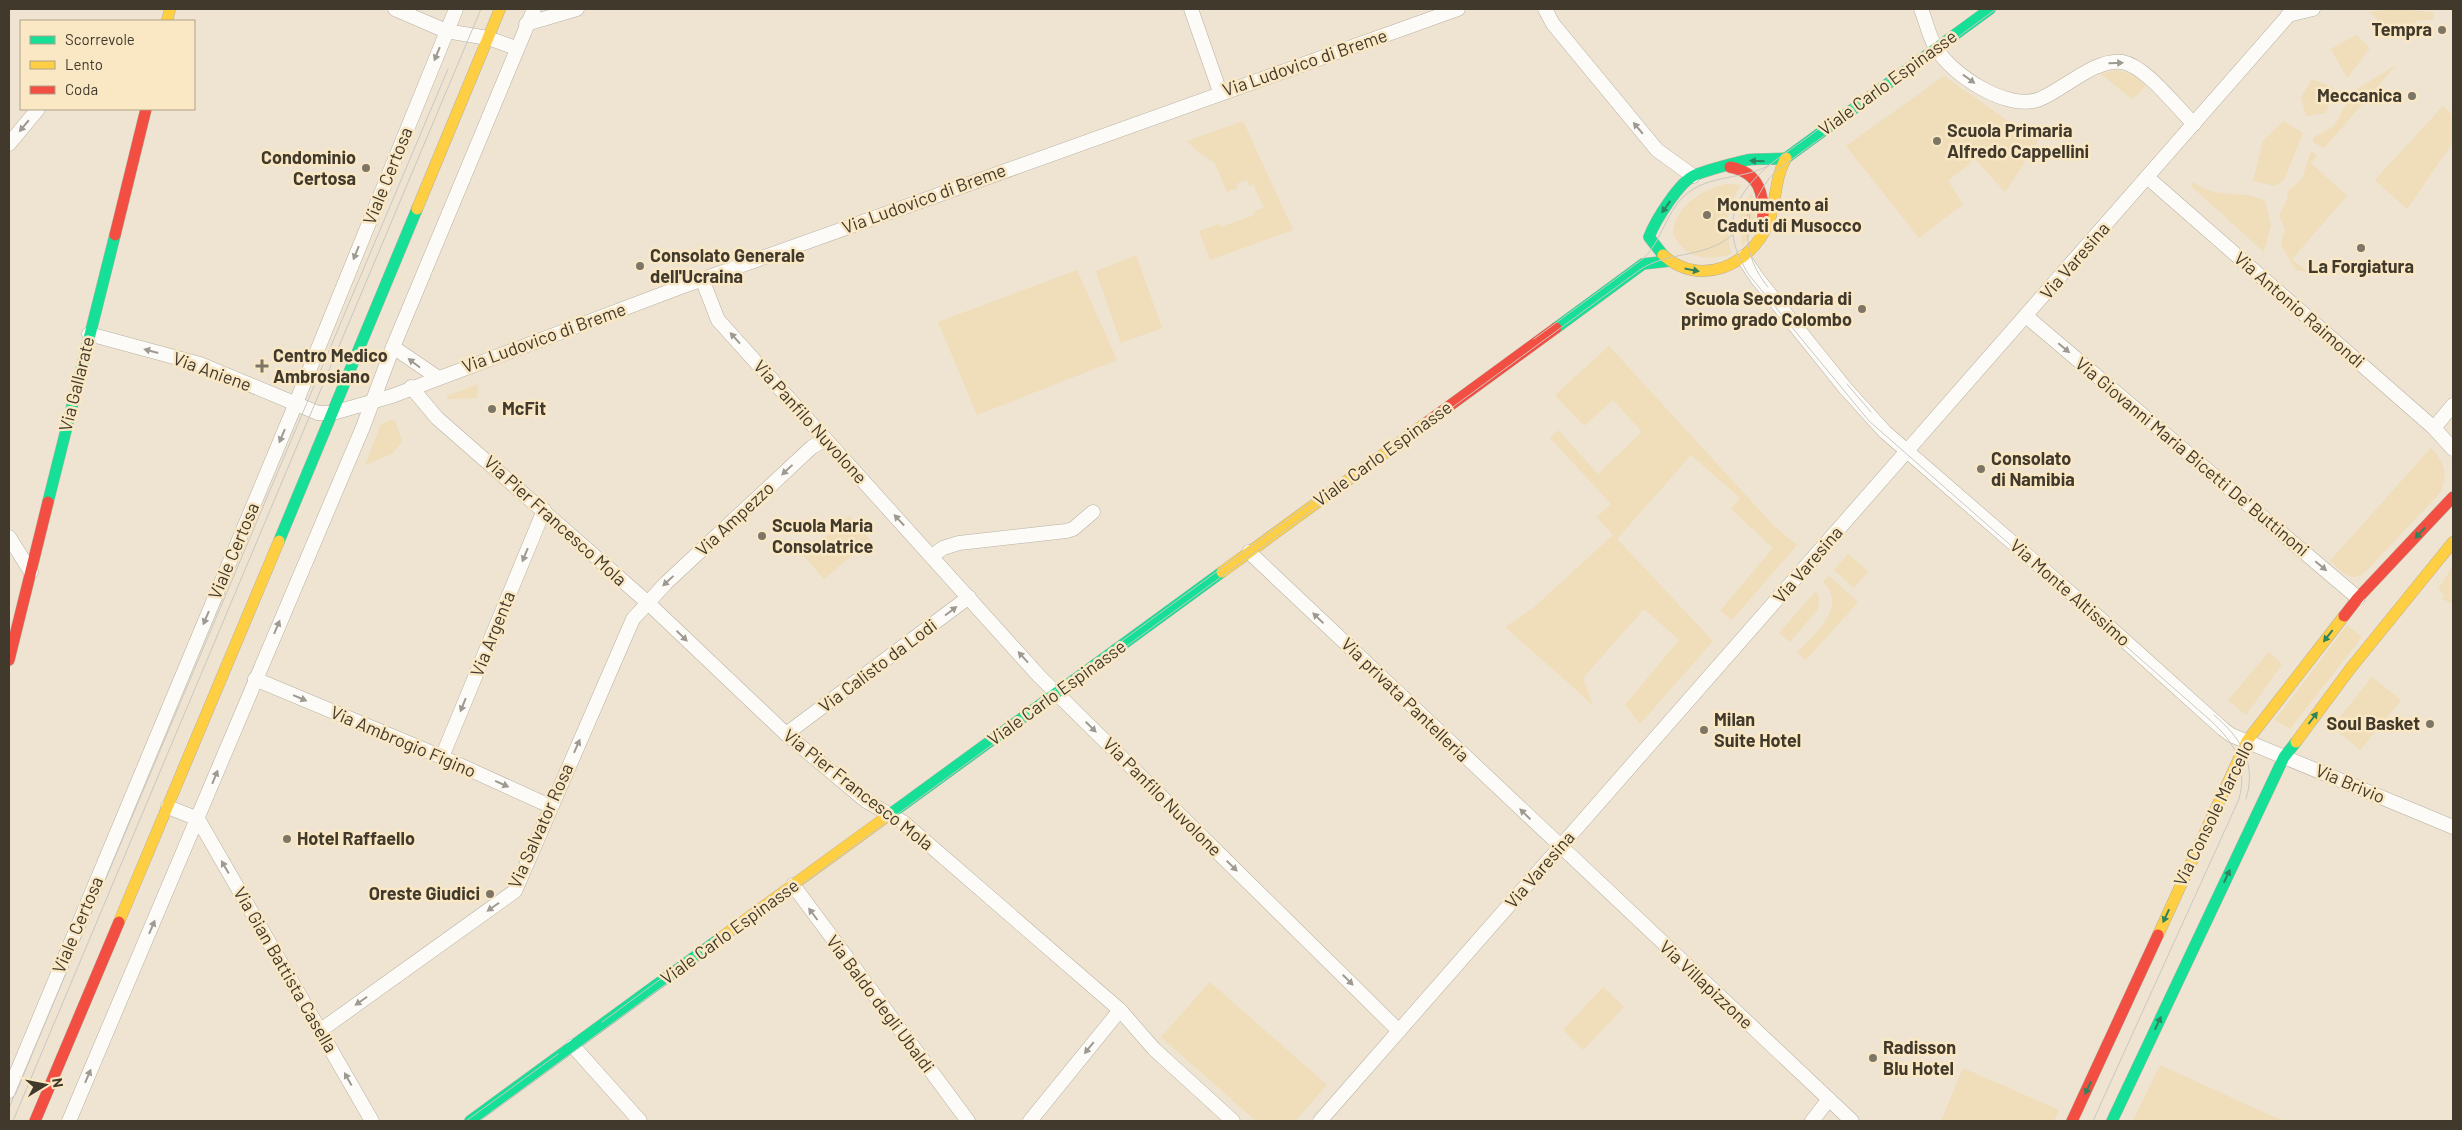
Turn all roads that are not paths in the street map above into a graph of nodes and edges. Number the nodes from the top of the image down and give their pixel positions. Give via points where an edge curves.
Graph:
1 (394, 9) edge
2 (456, 9) edge
3 (500, 9) edge
4 (534, 9) edge
5 (577, 9) edge
6 (1191, 9) edge
7 (1458, 9) edge
8 (1545, 9) edge
9 (1921, 9) edge
10 (1990, 9) edge
11 (2313, 9) edge
12 (2291, 12) edge
13 (526, 24) junction
14 (446, 31) junction
15 (488, 38) junction
16 (1935, 47) junction
17 (516, 48) junction
18 (1220, 92) junction
19 (37, 110) edge
20 (146, 110) edge
21 (2194, 124) junction
22 (9, 144) edge
23 (1786, 158) junction
24 (1730, 167) junction
25 (1694, 176) junction
26 (2148, 177) junction
27 (1650, 237) junction
28 (1755, 243) junction
29 (1744, 257) junction
30 (1669, 261) junction
31 (1643, 264) junction
32 (702, 279) junction
33 (2026, 316) junction
34 (90, 334) junction
35 (393, 347) junction
36 (436, 377) junction
37 (411, 387) junction
38 (373, 401) junction
39 (295, 404) junction
40 (2453, 405) edge
41 (333, 413) junction
42 (2434, 428) junction
43 (825, 440) junction
44 (2452, 446) edge
45 (1908, 452) junction
46 (2453, 497) edge
47 (544, 510) junction
48 (1093, 512) dead end
49 (9, 537) edge
50 (2453, 542) edge
51 (1249, 552) junction
52 (932, 556) junction
53 (31, 572) junction
54 (969, 597) junction
55 (2358, 598) junction
56 (646, 602) junction
57 (9, 660) edge
58 (255, 679) junction
59 (1057, 693) junction
60 (786, 734) junction
61 (2231, 735) joint
62 (2247, 741) junction
63 (442, 757) junction
64 (2284, 757) junction
65 (550, 806) junction
66 (168, 807) junction
67 (892, 814) junction
68 (198, 820) junction
69 (2453, 827) edge
70 (1560, 848) junction
71 (793, 885) junction
72 (1120, 1010) junction
73 (321, 1030) junction
74 (1399, 1031) junction
75 (573, 1046) junction
76 (9, 1091) edge
77 (1829, 1099) junction
78 (35, 1121) edge
79 (69, 1121) edge
80 (372, 1121) edge
81 (470, 1121) edge
82 (640, 1121) edge
83 (968, 1121) edge
84 (1030, 1121) edge
85 (1233, 1121) edge
86 (1320, 1121) edge
87 (1812, 1121) edge
88 (1852, 1121) edge
89 (2072, 1121) edge
90 (2112, 1121) edge

1 - 14 street
2 - 14 street, Viale Certosa
3 - 15 street, Viale Certosa
4 - 13 street
5 - 13 street
6 - 18 street
7 - 18 street, Via Ludovico di Breme
25 -> 8 street via 1657,150 1553,24
9 - 16 street
10 - 16 street, Viale Carlo Espinasse
11 - 12 street
12 - 21 street, Via Varesina
13 - 17 street
14 - 15 street
14 -> 39 street, Viale Certosa
15 - 17 street
15 - 41 street, Viale Certosa
16 -> 21 street via 1951,66 1974,83 1992,94 2024,102 2039,99 2098,66 2122,62 2143,72
16 - 23 street, Viale Carlo Espinasse
17 - 35 street
18 - 32 street, Via Ludovico di Breme
19 -> 22 street
20 - 34 street, Via Gallarate
21 - 26 street, Via Varesina
23 -> 24 street via 1749,160
23 - 28 street via 1775,183 1772,215
24 - 25 street
24 - 28 street via 1746,171 1760,195 1762,222
25 -> 27 street via 1668,203 1655,222
26 - 33 street, Via Varesina
26 - 42 street, Via Antonio Raimondi
27 - 30 street
27 - 31 street
28 - 29 street
30 -> 29 street via 1683,268 1705,272 1724,269
29 - 45 street, Via Monte Altissimo via 1757,278 1846,389
30 - 31 street, Viale Carlo Espinasse
31 - 51 street, Viale Carlo Espinasse
32 - 36 street, Via Ludovico di Breme
43 -> 32 street, Via Panfilo Nuvolone via 718,320
33 - 45 street, Via Varesina
33 -> 55 street, Via Giovanni Maria Bicetti De' Buttinoni
39 -> 34 street, Via Aniene via 200,364
34 - 53 street, Via Gallarate
36 -> 35 street
35 - 38 street
36 - 37 street, Via Ludovico di Breme
37 - 38 street, Via Ludovico di Breme
37 - 47 street, Via Pier Francesco Mola via 437,418
38 - 41 street
58 -> 38 street
39 - 41 street, Via Aniene via 318,413
39 -> 76 street, Viale Certosa
40 - 42 street
41 - 66 street, Viale Certosa
42 - 44 street, Via Antonio Raimondi
52 -> 43 street, Via Panfilo Nuvolone
43 -> 56 street, Via Ampezzo via 812,447
45 - 61 street, Via Monte Altissimo
45 - 70 street, Via Varesina
46 -> 55 street, Via Console Marcello
47 - 56 street, Via Pier Francesco Mola
47 -> 63 street, Via Argenta
48 - 52 street via 1066,531 959,543
49 - 53 street
64 -> 50 street
51 - 59 street, Viale Carlo Espinasse
70 -> 51 street, Via privata Pantelleria
52 - 54 street, Via Panfilo Nuvolone
53 - 57 street, Via Gallarate
59 -> 54 street, Via Panfilo Nuvolone
60 -> 54 street, Via Calisto da Lodi
55 -> 62 street, Via Console Marcello
56 -> 60 street, Via Pier Francesco Mola
65 -> 56 street, Via Salvator Rosa via 633,619
58 -> 63 street, Via Ambrogio Figino
68 -> 58 street
59 - 67 street, Viale Carlo Espinasse
59 -> 74 street, Via Panfilo Nuvolone
60 - 67 street, Via Pier Francesco Mola via 866,801
61 - 62 street, Via Brivio
62 - 64 street, Via Brivio
62 -> 89 street, Via Console Marcello
63 -> 65 street, Via Ambrogio Figino
64 - 69 street, Via Brivio
90 -> 64 street
65 -> 73 street, Via Salvator Rosa via 515,891
66 - 68 street
66 - 78 street, Viale Certosa
67 - 71 street, Viale Carlo Espinasse
67 - 72 street, Via Pier Francesco Mola
73 -> 68 street, Via Gian Battista Casella
79 -> 68 street
70 - 74 street, Via Varesina
70 - 77 street, Via Villapizzone
71 - 75 street, Viale Carlo Espinasse
83 -> 71 street, Via Baldo degli Ubaldi
72 -> 84 street
72 - 85 street, Via Pier Francesco Mola via 1154,1049
80 -> 73 street, Via Gian Battista Casella
74 - 86 street, Via Varesina
75 - 81 street, Viale Carlo Espinasse
75 - 82 street
77 - 87 street
77 - 88 street, Via Villapizzone

